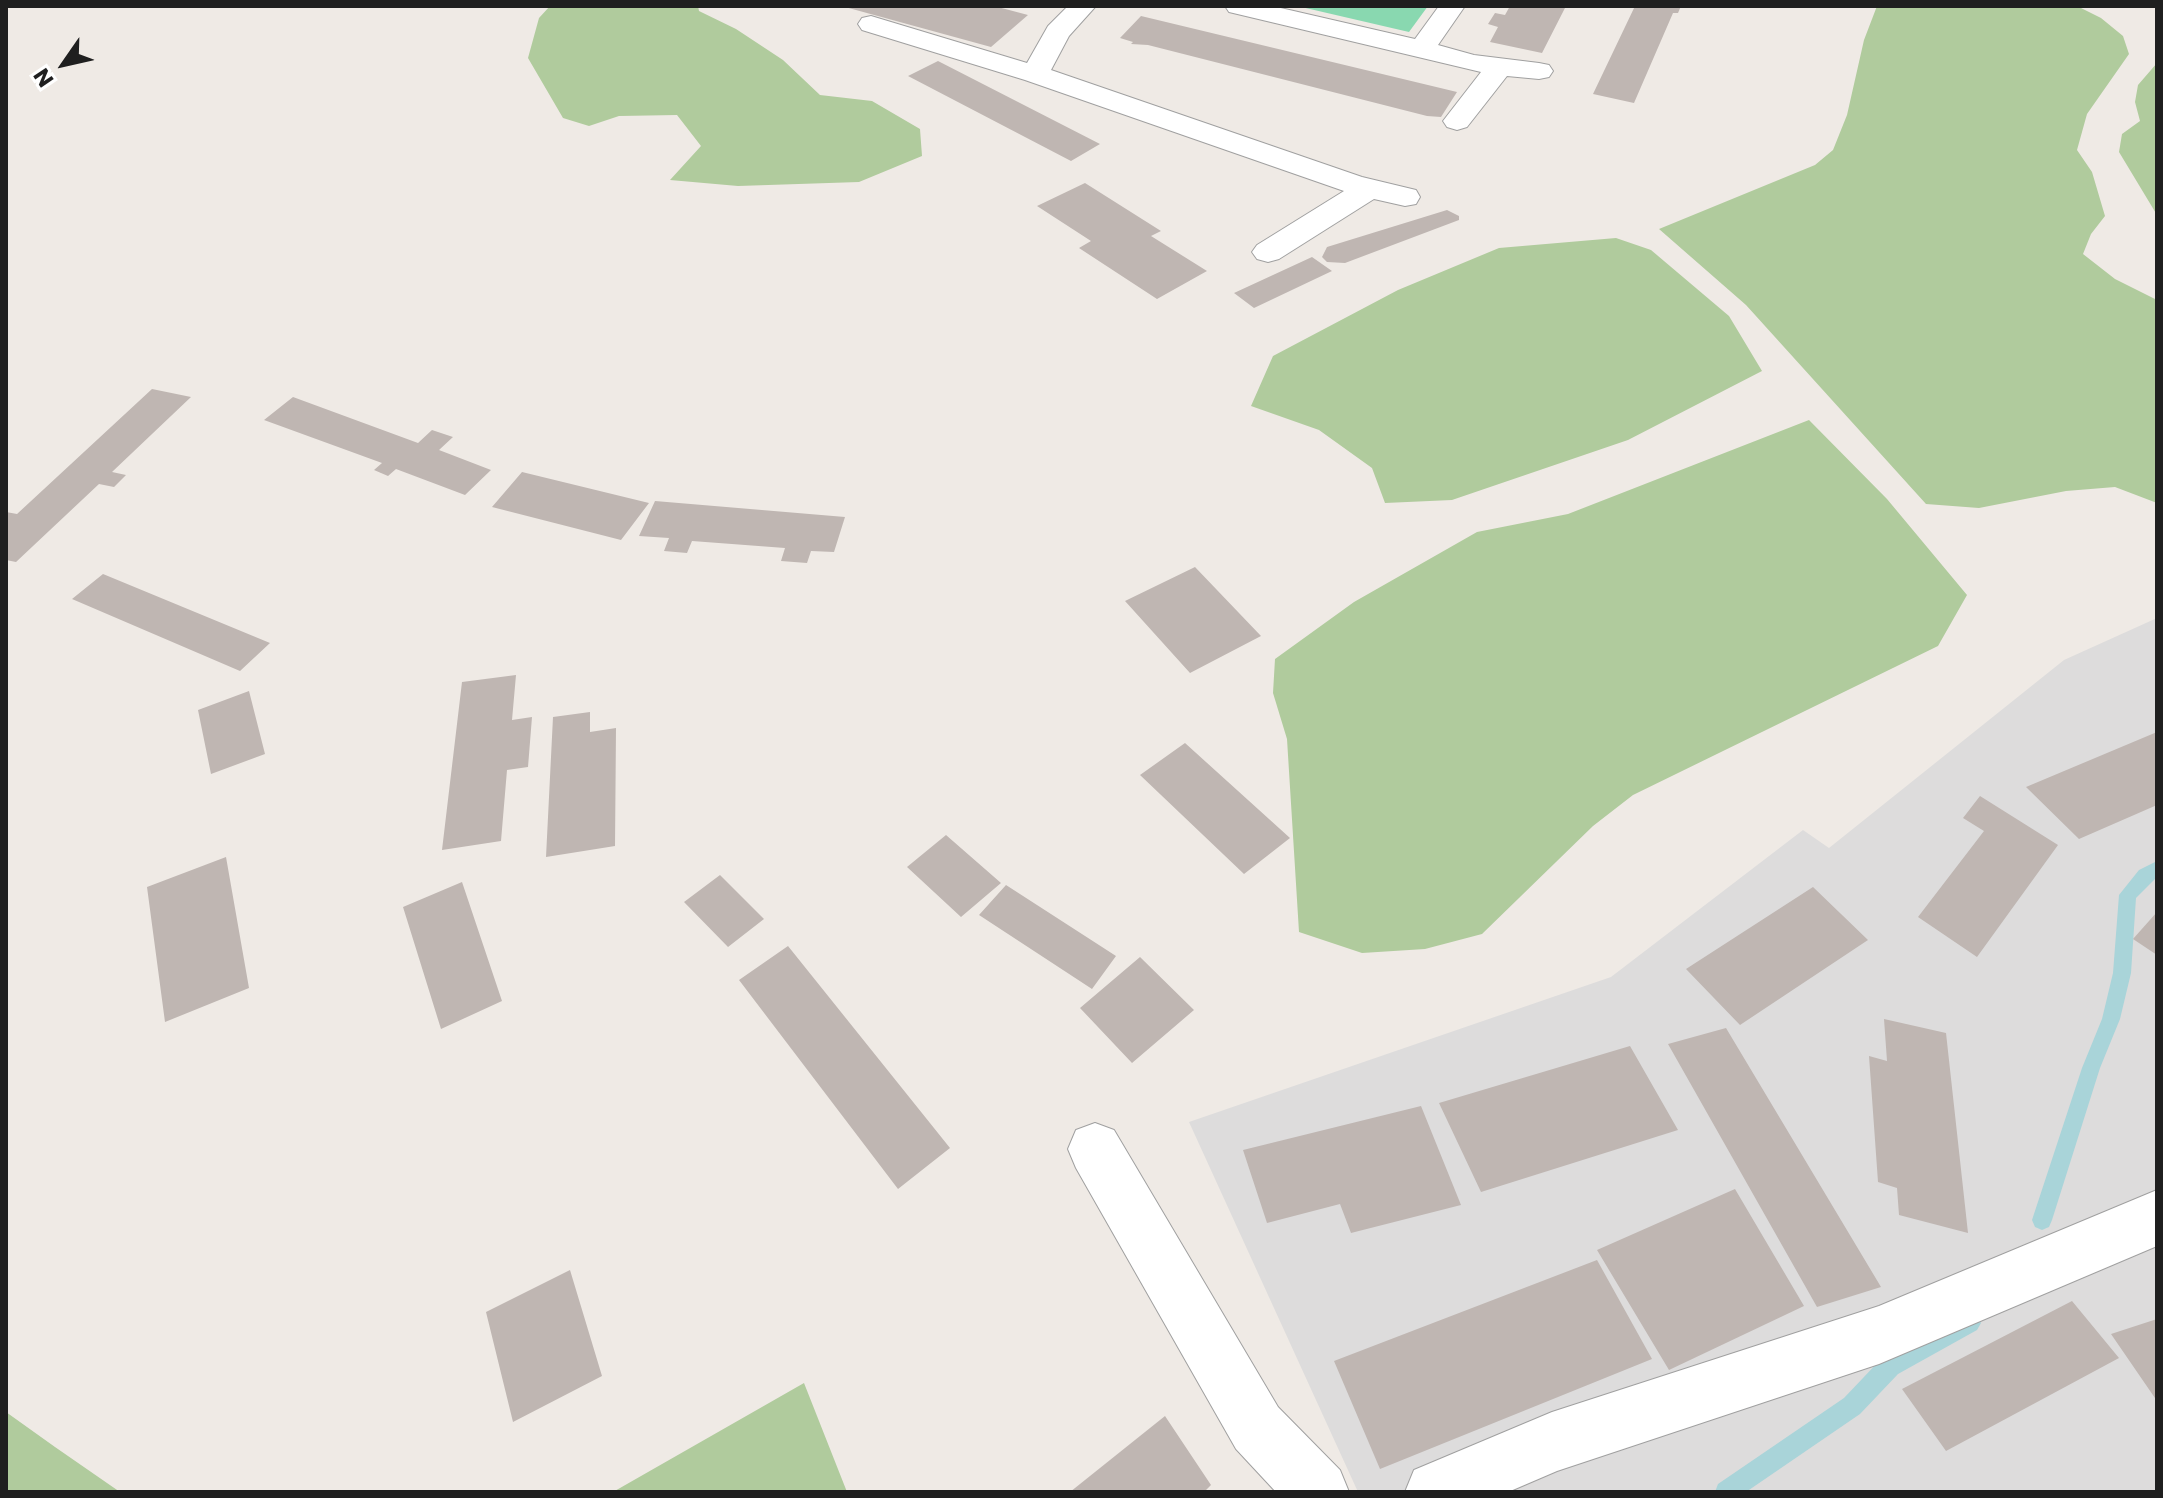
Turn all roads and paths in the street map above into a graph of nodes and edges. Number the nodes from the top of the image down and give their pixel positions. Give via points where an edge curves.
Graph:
1 (1083, 6) edge
2 (1238, 6) edge
3 (1452, 6) edge
4 (871, 24) dead end
5 (1422, 49) junction
6 (1499, 68) junction
7 (1539, 71) dead end
8 (1035, 74) junction
9 (1457, 121) dead end
10 (1370, 188) junction
11 (1405, 197) dead end
12 (1268, 252) dead end
13 (1095, 1149) dead end
14 (2157, 1218) edge
15 (1318, 1492) edge
16 (1436, 1492) edge

1 - 8 street via 1057,32
2 - 5 street
3 - 5 street
4 - 8 street
5 - 6 street
6 - 7 street
6 - 9 street
8 - 10 street
10 - 11 street
10 - 12 street
13 - 15 street via 1257,1428
14 - 16 street via 1879,1335 1552,1442

